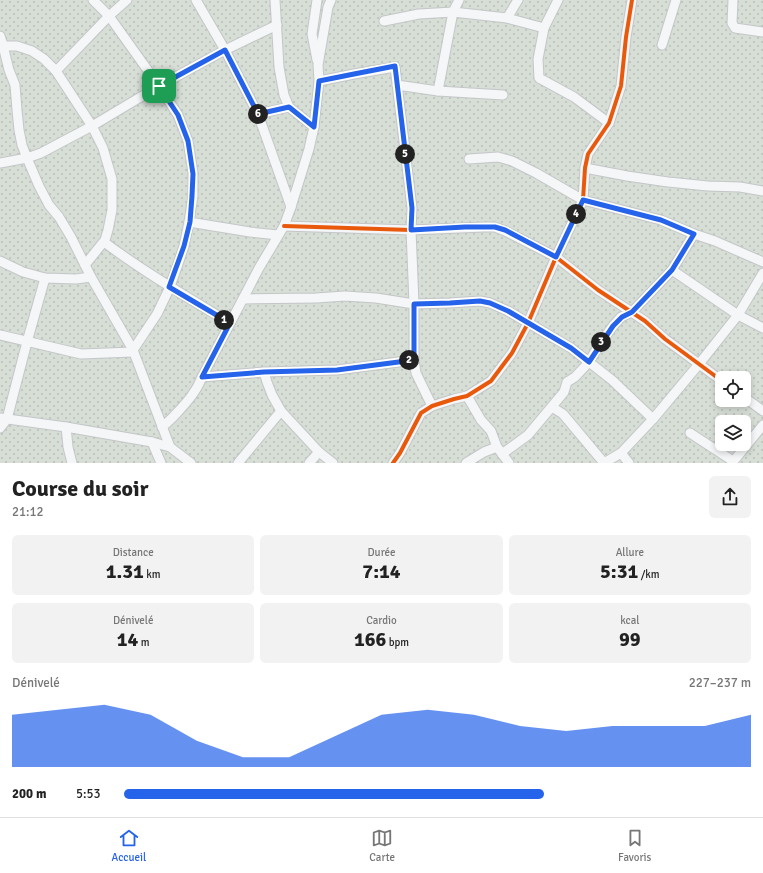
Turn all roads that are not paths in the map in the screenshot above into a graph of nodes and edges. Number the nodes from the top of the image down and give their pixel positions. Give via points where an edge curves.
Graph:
1 (93, 0) edge
2 (127, 0) edge
3 (196, 0) edge
4 (275, 0) edge
5 (317, 0) edge
6 (331, 0) edge
7 (459, 0) edge
8 (518, 0) edge
9 (558, 0) edge
10 (632, 0) edge
11 (676, 0) edge
12 (733, 0) edge
13 (453, 12) junction
14 (109, 16) junction
15 (507, 18) junction
16 (384, 21) dead end
17 (277, 26) junction
18 (544, 28) junction
19 (763, 32) edge
20 (0, 36) edge
21 (2, 45) edge
22 (662, 45) dead end
23 (225, 50) junction
24 (318, 65) junction
25 (56, 71) junction
26 (319, 81) junction
27 (397, 85) junction
28 (159, 86) junction
29 (438, 91) junction
30 (503, 95) dead end
31 (289, 107) junction
32 (258, 114) junction
33 (609, 123) junction
34 (92, 126) junction
35 (314, 127) junction
36 (27, 158) junction
37 (468, 158) dead end
38 (0, 163) edge
39 (585, 168) junction
40 (763, 191) edge
41 (583, 200) junction
42 (291, 207) junction
43 (190, 222) junction
44 (284, 226) junction
45 (411, 230) junction
46 (694, 234) junction
47 (278, 235) junction
48 (104, 242) junction
49 (556, 257) junction
50 (0, 261) edge
51 (763, 262) edge
52 (85, 265) junction
53 (672, 270) junction
54 (763, 273) edge
55 (91, 277) junction
56 (45, 278) junction
57 (169, 287) junction
58 (243, 299) junction
59 (414, 304) junction
60 (632, 312) junction
61 (738, 315) junction
62 (230, 323) junction
63 (528, 323) junction
64 (763, 328) edge
65 (0, 335) edge
66 (27, 342) junction
67 (133, 351) junction
68 (414, 360) junction
69 (589, 362) junction
70 (699, 364) junction
71 (264, 372) junction
72 (715, 376) edge
73 (202, 377) junction
74 (467, 396) junction
75 (751, 402) edge
76 (432, 406) junction
77 (552, 407) junction
78 (281, 411) junction
79 (763, 411) edge
80 (4, 419) edge
81 (653, 419) junction
82 (763, 425) edge
83 (66, 427) junction
84 (162, 427) junction
85 (0, 428) edge
86 (690, 433) dead end
87 (152, 442) junction
88 (170, 447) junction
89 (499, 450) junction
90 (319, 452) junction
91 (622, 453) junction
92 (732, 462) edge
93 (72, 463) edge
94 (162, 463) edge
95 (191, 463) edge
96 (238, 463) edge
97 (309, 463) edge
98 (333, 463) edge
99 (393, 463) edge
100 (466, 463) edge
101 (508, 463) edge
102 (629, 463) edge

1 - 14 street
2 - 14 street
3 - 23 street
4 - 17 street
5 - 24 street via 312,34
6 - 24 street
7 - 13 street
8 - 15 street
9 - 18 street
10 - 33 street via 621,86
11 - 22 street
12 - 19 street via 732,23 735,28
13 - 15 street
13 - 16 street via 419,14
13 - 29 street
14 - 25 street
14 - 28 street
15 - 18 street
17 - 23 street
17 - 31 street via 279,67 284,96
18 - 33 street via 538,59 539,78 574,98
20 - 21 street
21 - 25 street via 18,46 32,51
21 - 36 street via 16,85 22,145
23 - 28 street
23 - 32 street
24 - 26 street
25 - 34 street
26 - 27 street via 395,66
26 - 35 street
27 - 29 street
27 - 45 street via 412,208
28 - 34 street
28 - 43 street via 178,115 188,141 193,174
29 - 30 street
31 - 32 street
31 - 35 street
32 - 42 street
33 - 39 street via 588,154
34 - 36 street
34 - 48 street via 104,148 112,179 112,210
35 - 42 street
36 - 38 street
36 - 52 street via 49,205 59,217
37 - 41 street via 498,156 512,161
39 - 40 street via 668,182
39 - 41 street
41 - 46 street via 661,220
41 - 49 street
42 - 44 street
43 - 47 street
43 - 57 street
44 - 45 street
44 - 47 street
45 - 49 street via 495,227
45 - 59 street
46 - 51 street
46 - 53 street
47 - 58 street
48 - 52 street
48 - 57 street
49 - 60 street via 598,290
49 - 63 street
50 - 56 street via 22,272
52 - 55 street
53 - 60 street
53 - 61 street
54 - 61 street
55 - 56 street
55 - 67 street
56 - 66 street
57 - 62 street
57 - 67 street via 157,314
58 - 59 street via 345,296
58 - 62 street
59 - 63 street via 480,301 508,311
59 - 68 street
60 - 69 street via 613,326
60 - 70 street
61 - 64 street
61 - 70 street
62 - 73 street
63 - 69 street via 571,348
63 - 74 street via 512,353 491,381
65 - 66 street
66 - 67 street via 81,354
66 - 80 street
67 - 84 street
68 - 71 street via 337,370
68 - 76 street via 416,373
69 - 77 street via 567,382 564,392
69 - 81 street
70 - 72 street
70 - 81 street
71 - 73 street
71 - 78 street
73 - 84 street via 184,406
74 - 76 street
74 - 89 street via 481,420 491,431
75 - 79 street
76 - 99 street via 421,413
77 - 89 street via 528,435
77 - 91 street via 563,414 604,463
78 - 90 street
78 - 96 street
80 - 83 street
80 - 85 street
81 - 91 street
82 - 92 street
83 - 87 street
83 - 93 street
84 - 88 street
86 - 92 street
87 - 88 street
87 - 94 street
88 - 95 street
89 - 100 street via 484,452
89 - 101 street
90 - 97 street
90 - 98 street
91 - 102 street

